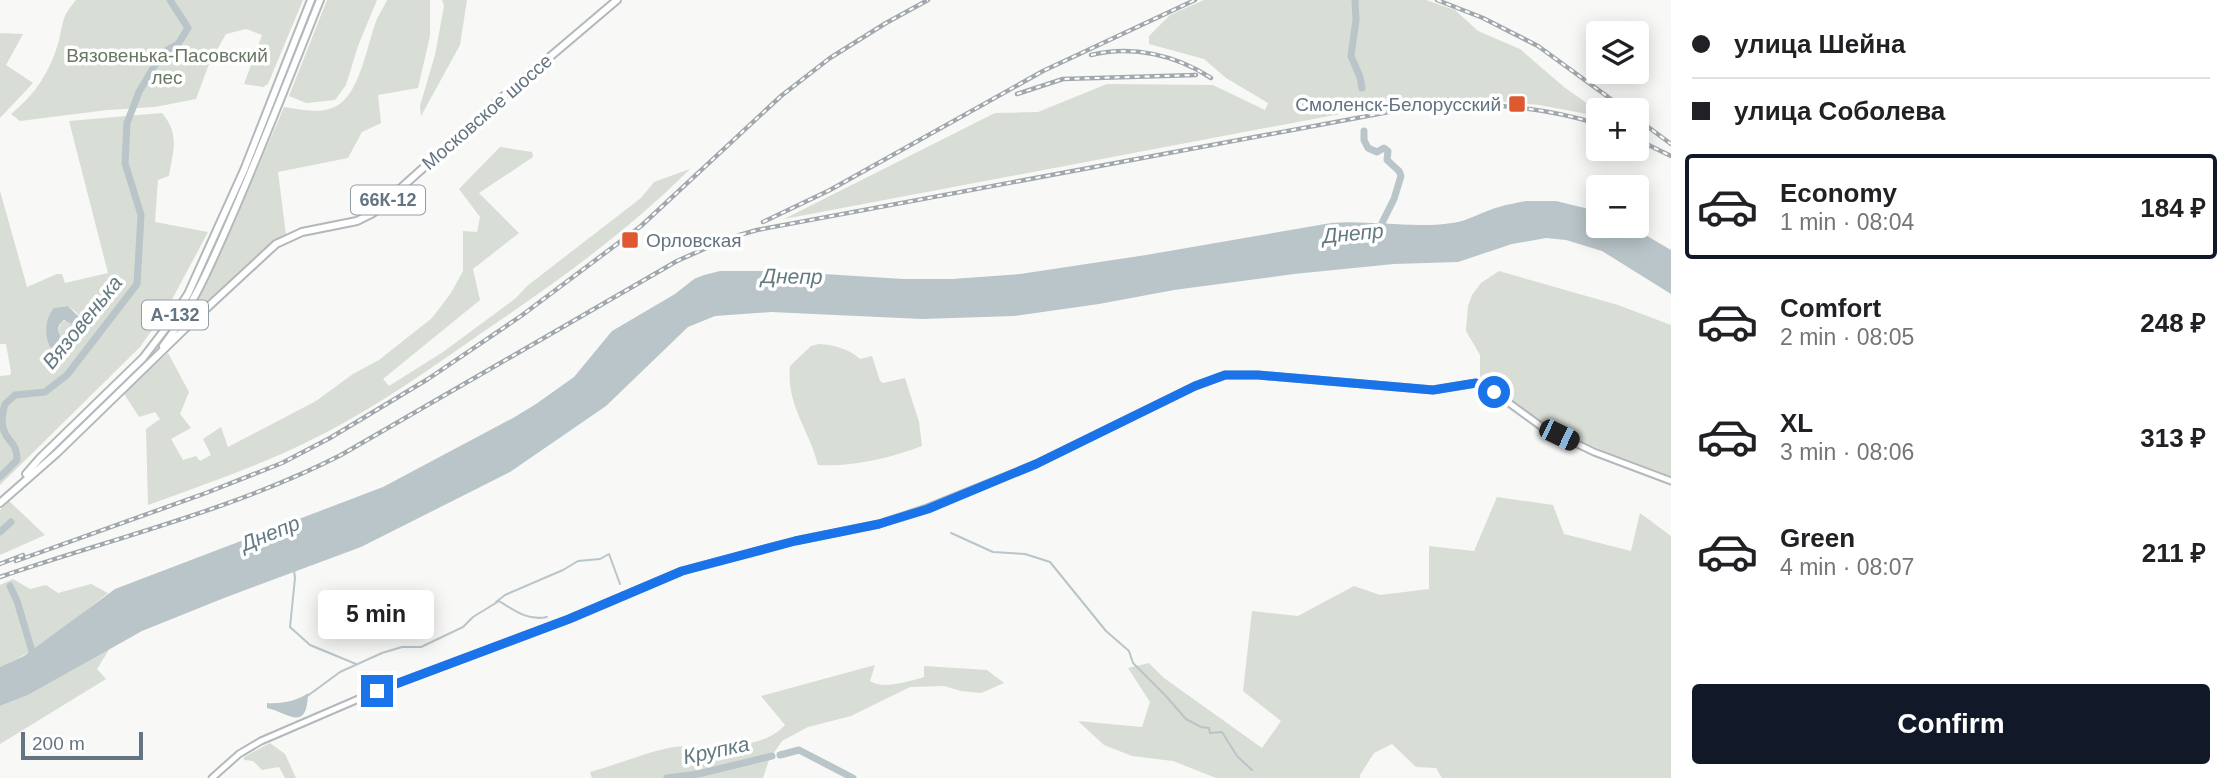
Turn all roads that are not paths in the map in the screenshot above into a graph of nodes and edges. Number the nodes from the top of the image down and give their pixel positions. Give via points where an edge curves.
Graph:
1 (312, 0) edge
2 (320, 0) edge
3 (617, 0) edge
4 (144, 369) junction
5 (1671, 481) edge
6 (12, 492) junction
7 (0, 503) edge
8 (212, 778) edge

1 - 6 main road, А-132 via 244,170 182,304 143,358 40,458
2 - 4 main road, А-132 via 203,281 185,316
3 - 4 main road, Московское шоссе / 66К-12 via 373,213 357,221 302,232 276,244
4 - 6 main road, Московское шоссе / 66К-12
5 - 8 street via 1552,432 1476,383 1433,390 1225,375 928,509 682,571 377,691 261,741
6 - 7 main road, Московское шоссе

